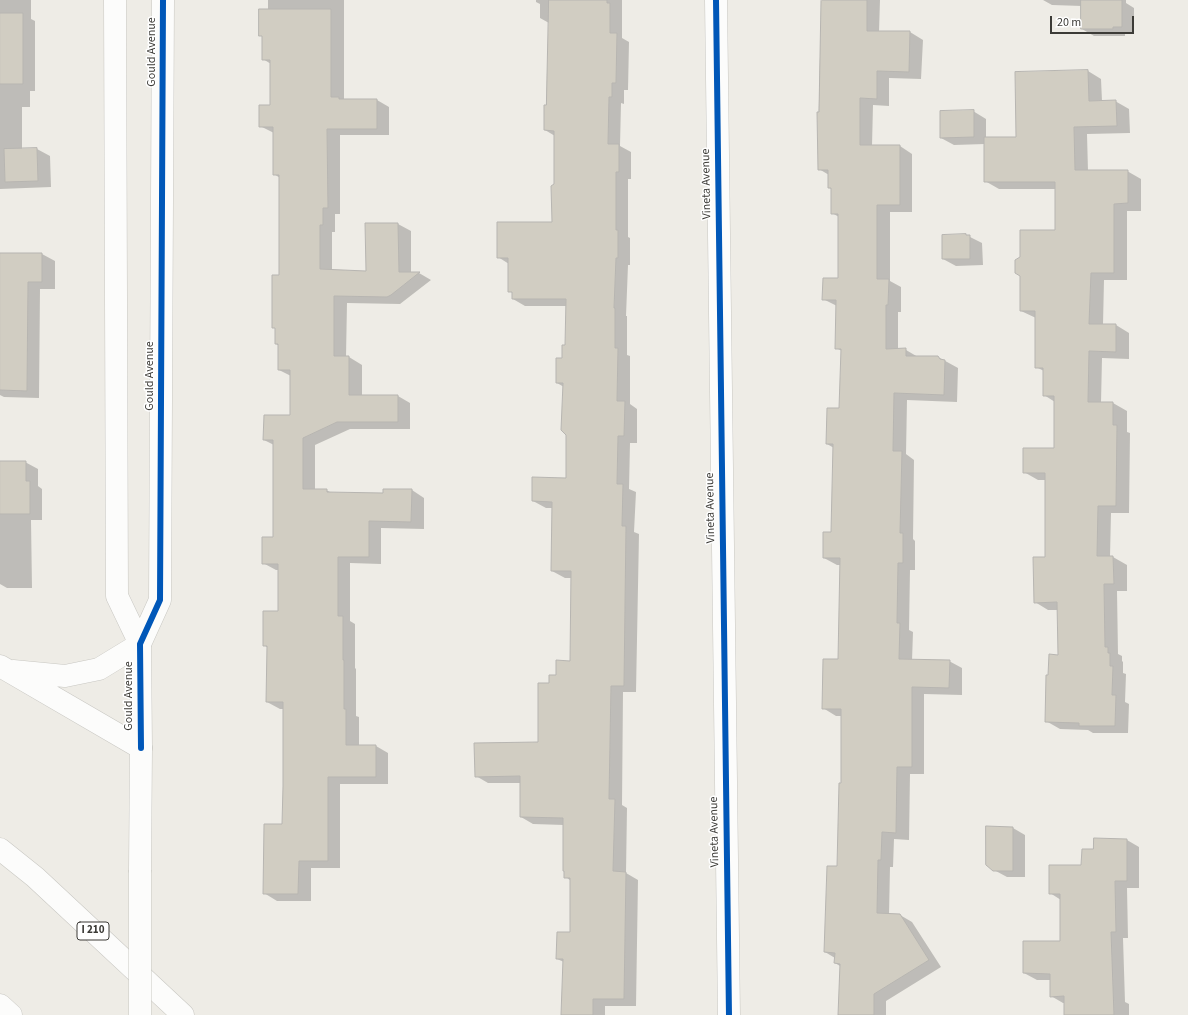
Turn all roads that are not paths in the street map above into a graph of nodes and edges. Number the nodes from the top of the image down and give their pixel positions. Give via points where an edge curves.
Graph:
1 (115, 0) edge
2 (163, 0) edge
3 (716, 0) edge
4 (140, 644) junction
5 (3, 668) edge
6 (141, 748) junction
7 (0, 849) edge
8 (0, 1005) edge
9 (11, 1015) edge
10 (140, 1015) edge
11 (183, 1015) edge
12 (729, 1015) edge

1 - 4 main road, Gould Avenue via 117,596
2 - 4 main road, Gould Avenue via 160,600
3 - 12 main road, Vineta Avenue
4 - 5 main road via 99,669 65,676
4 - 6 main road, Gould Avenue
5 - 6 main road
6 - 10 main road, Gould Avenue, bridge
7 - 11 main road, I 210 via 35,877
8 - 9 main road

